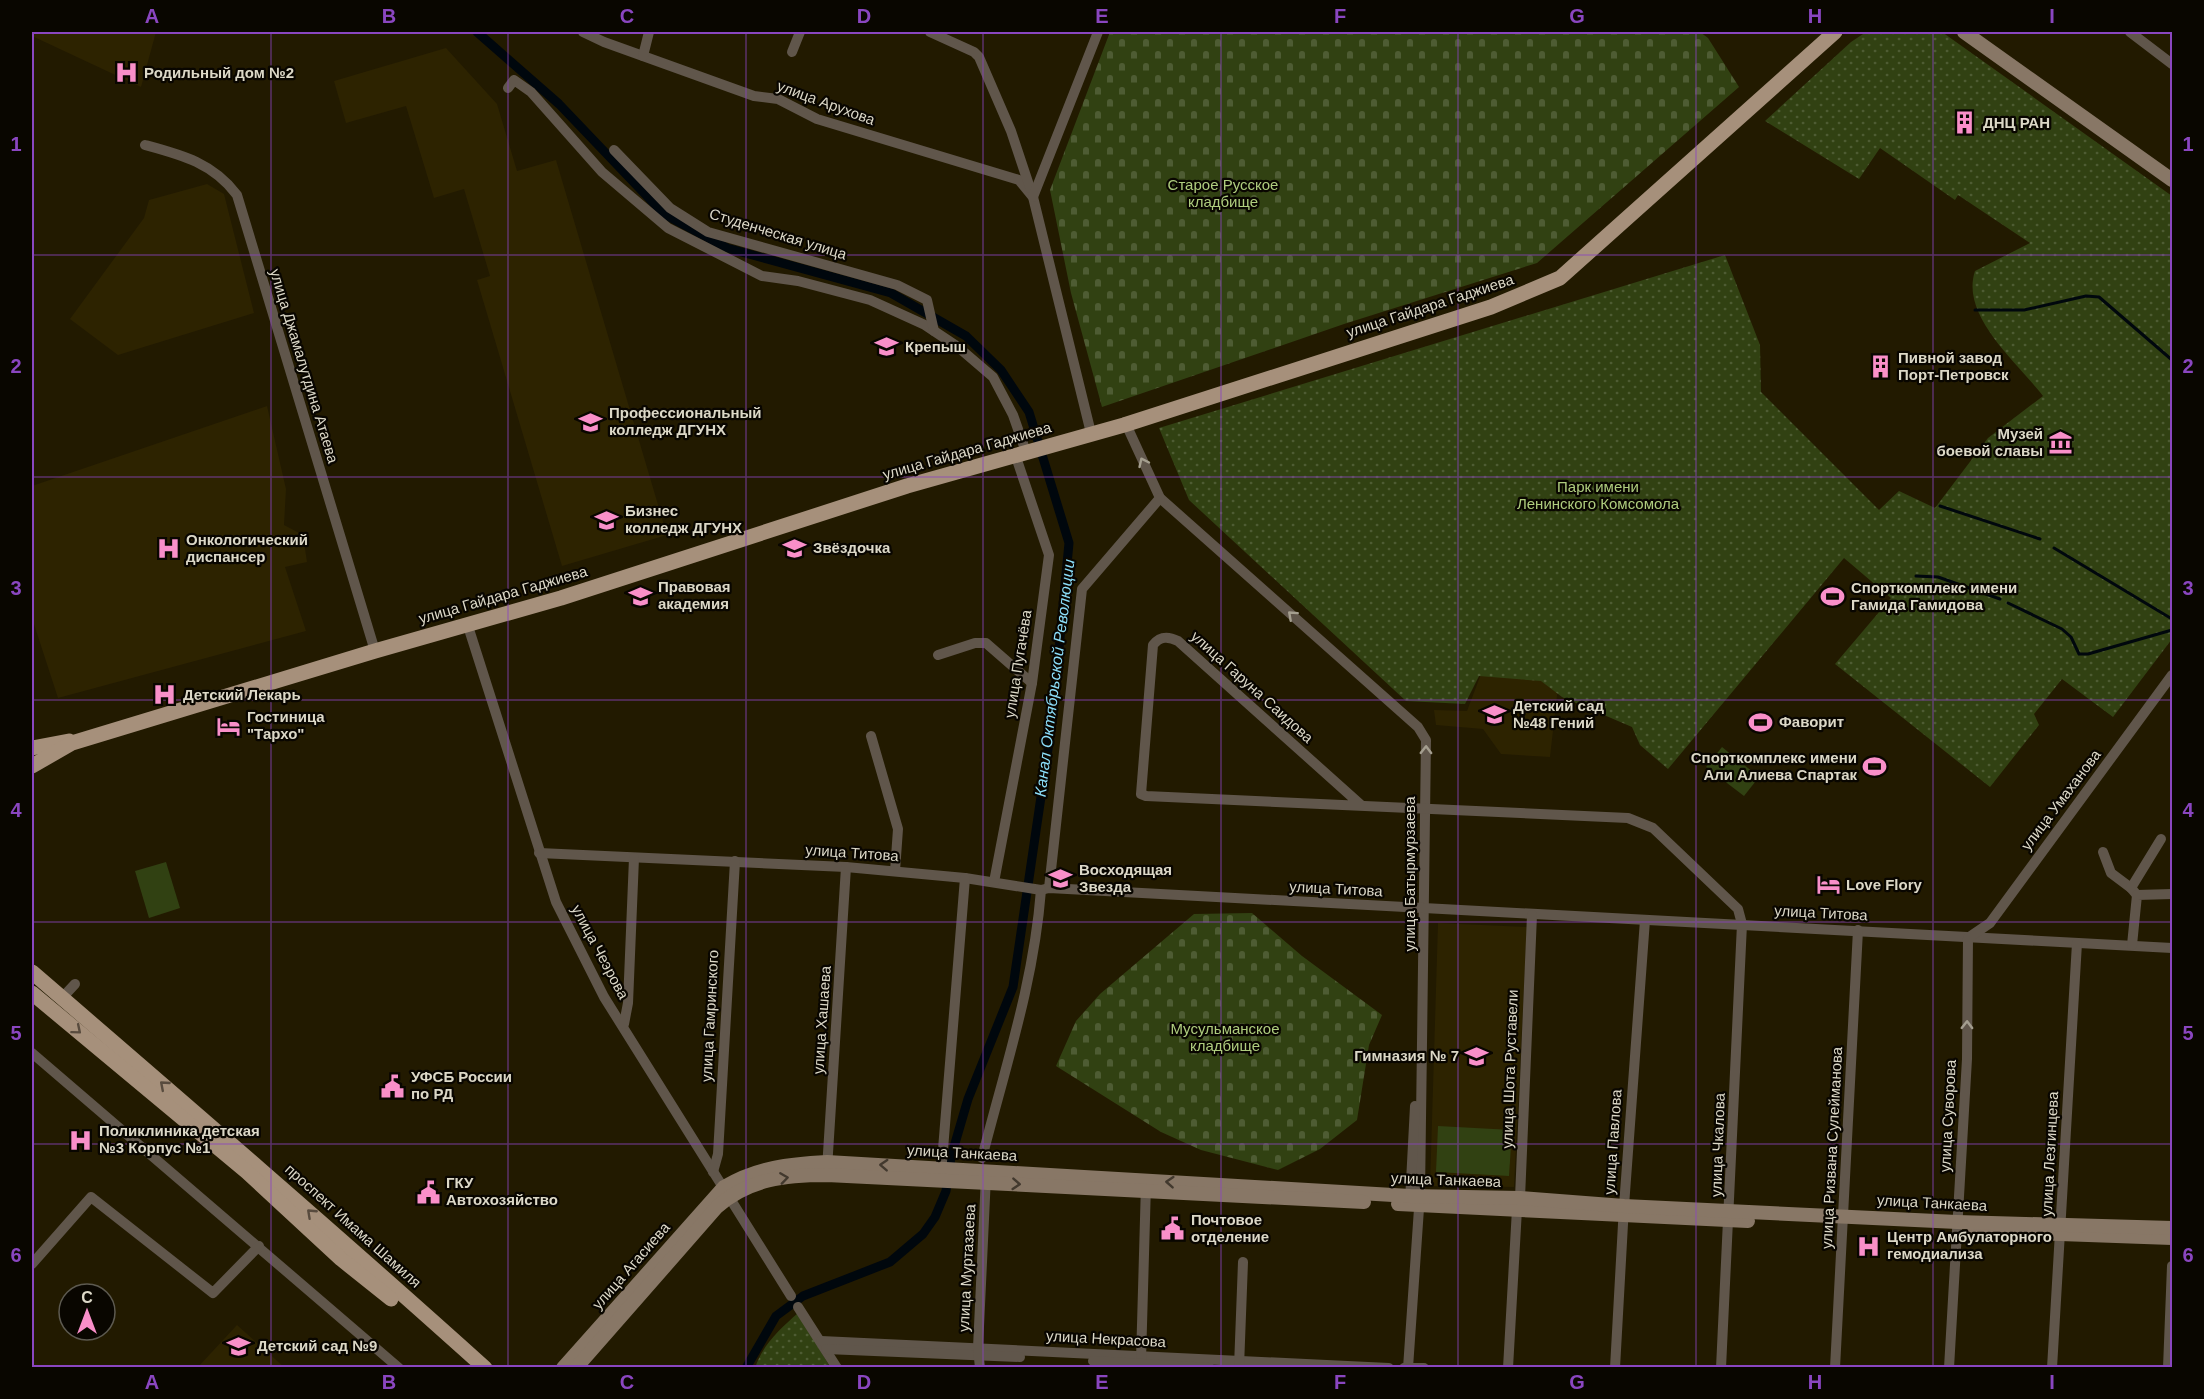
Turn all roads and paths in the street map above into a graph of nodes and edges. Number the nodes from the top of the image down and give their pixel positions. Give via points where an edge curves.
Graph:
1 (583, 32) edge
2 (649, 32) edge
3 (800, 32) edge
4 (930, 32) edge
5 (1098, 32) edge
6 (1833, 32) edge
7 (1965, 32) edge
8 (2130, 32) edge
9 (792, 52) dead end
10 (643, 56) junction
11 (2172, 64) edge
12 (508, 88) dead end
13 (145, 145) dead end
14 (614, 150) dead end
15 (2172, 179) edge
16 (1033, 197) junction
17 (934, 331) junction
18 (1126, 423) junction
19 (1090, 432) junction
20 (1021, 453) junction
21 (1160, 498) junction
22 (468, 624) junction
23 (374, 650) junction
24 (938, 655) dead end
25 (2172, 675) edge
26 (1032, 683) junction
27 (871, 736) dead end
28 (32, 748) edge
29 (32, 766) edge
30 (1361, 805) junction
31 (1424, 809) junction
32 (2161, 838) dead end
33 (2103, 852) dead end
34 (538, 853) junction
35 (634, 858) junction
36 (735, 861) junction
37 (846, 867) junction
38 (895, 871) junction
39 (965, 878) junction
40 (994, 882) junction
41 (1045, 889) junction
42 (2134, 891) junction
43 (2172, 894) edge
44 (1424, 909) junction
45 (1532, 915) junction
46 (1645, 920) junction
47 (1742, 924) junction
48 (1858, 930) junction
49 (1968, 938) junction
50 (2077, 942) junction
51 (2132, 945) junction
52 (2172, 948) edge
53 (32, 972) edge
54 (75, 984) dead end
55 (32, 993) edge
56 (62, 998) junction
57 (624, 1024) junction
58 (32, 1053) edge
59 (827, 1169) junction
60 (984, 1170) junction
61 (713, 1172) junction
62 (941, 1172) junction
63 (1146, 1187) junction
64 (727, 1192) junction
65 (1414, 1200) junction
66 (1519, 1204) junction
67 (1624, 1211) junction
68 (1730, 1216) junction
69 (1844, 1220) junction
70 (1956, 1226) junction
71 (2172, 1228) edge
72 (2060, 1230) junction
73 (2172, 1238) edge
74 (259, 1246) junction
75 (1244, 1262) dead end
76 (32, 1264) edge
77 (2172, 1266) edge
78 (791, 1296) dead end
79 (798, 1307) dead end
80 (824, 1345) junction
81 (979, 1357) edge
82 (1141, 1360) junction
83 (1239, 1364) edge
84 (1405, 1367) edge
85 (399, 1368) edge
86 (470, 1368) edge
87 (485, 1368) edge
88 (563, 1368) edge
89 (576, 1368) edge
90 (837, 1368) edge
91 (1210, 1368) edge
92 (1389, 1368) edge
93 (1424, 1368) edge
94 (1508, 1368) edge
95 (1616, 1368) edge
96 (1721, 1368) edge
97 (1835, 1368) edge
98 (1949, 1368) edge
99 (2052, 1368) edge
100 (2168, 1368) edge

1 - 10 street, улица Арухова
2 - 10 street
3 - 9 street
4 - 16 street via 979,57 1011,131
5 - 16 street
6 - 18 main road, улица Гайдара Гаджиева via 1559,276 1490,305
7 - 15 main road
8 - 11 street
10 - 16 street, улица Арухова via 754,96 778,99 818,119 1019,180
12 - 17 street, улица Пугачёва via 514,80 531,92 602,172 668,228 762,276 870,300
13 - 23 street, улица Джамалутдина Атаева via 204,164 237,195
14 - 17 street, Студенческая улица via 670,208 708,232 897,285 927,300
16 - 19 street
17 - 20 street, улица Пугачёва via 993,377 1013,415
18 - 19 main road, улица Гайдара Гаджиева
21 -> 18 street, улица Батырмурзаева
19 - 20 main road, улица Гайдара Гаджиева
20 - 22 main road, улица Гайдара Гаджиева
20 - 26 street, улица Пугачёва via 1049,555
31 -> 21 street, улица Батырмурзаева via 1424,733
21 - 41 street, улица Муртазаева via 1082,589
22 - 23 main road, улица Гайдара Гаджиева
22 - 34 street, улица Чеэрова
23 - 28 main road, улица Гайдара Гаджиева via 71,740
23 - 29 main road, улица Гайдара Гаджиева via 72,743
24 - 26 street via 986,643
25 - 49 street, улица Умаханова via 1990,923
26 - 40 street, улица Пугачёва
27 - 38 street via 898,829
30 - 30 street, улица Гаруна Саидова via 1141,794 1153,645 1163,637 1178,640
30 - 31 street, улица Гаруна Саидова
31 - 44 street, улица Батырмурзаева
31 - 47 street, улица Гаруна Саидова via 1641,821 1735,906
32 - 42 street
33 - 42 street via 2111,873
34 - 35 street, улица Титова
34 - 57 street, улица Чеэрова via 556,902 604,997
35 - 36 street, улица Титова
35 - 57 street
36 - 37 street, улица Титова
36 - 61 street, улица Гамринского via 718,1154
37 - 38 street, улица Титова
37 - 59 street, улица Хашаева
38 - 39 street, улица Титова
39 - 40 street, улица Титова
39 - 62 street
40 - 41 street, улица Титова
41 - 44 street, улица Титова
41 - 60 street, улица Муртазаева via 1024,1007
42 - 43 street
42 - 51 street
44 - 45 street, улица Титова
44 - 65 street, улица Батырмурзаева
45 - 46 street, улица Титова
45 - 66 street, улица Шота Руставели
46 - 47 street, улица Титова
46 - 67 street, улица Павлова
47 - 48 street, улица Титова
47 - 68 street, улица Чкалова
48 - 49 street, улица Титова
48 - 69 street, улица Ризвана Сулейманова
49 - 50 street, улица Титова
70 -> 49 street, улица Суворова via 1967,1059
50 - 51 street, улица Титова
50 - 72 street, улица Лезгинцева
51 - 52 street, улица Титова
53 - 56 main road, проспект Имама Шамиля
54 - 56 street
55 -> 86 main road, проспект Имама Шамиля via 247,1172
87 -> 56 main road, проспект Имама Шамиля via 293,1196
57 - 61 street, улица Чеэрова
58 - 74 street
59 - 62 main road, улица Танкаева
59 - 64 main road, улица Танкаева
60 - 62 main road, улица Танкаева via 958,1175
60 - 63 main road, улица Танкаева
60 - 81 street, улица Муртазаева
61 - 64 street, улица Чеэрова
63 - 65 main road, улица Танкаева
63 - 82 street
64 - 78 street, улица Чеэрова
64 - 88 main road, улица Агасиева
64 - 89 main road, улица Агасиева
65 - 66 main road, улица Танкаева
65 - 84 street, улица Батырмурзаева
66 - 67 main road, улица Танкаева
66 - 94 street, улица Шота Руставели
67 - 68 main road, улица Танкаева
67 - 95 street, улица Павлова
68 - 69 main road, улица Танкаева
68 - 96 street, улица Чкалова
69 - 70 main road, улица Танкаева
69 - 97 street, улица Ризвана Сулейманова
70 - 72 main road, улица Танкаева
70 - 98 street, улица Суворова
71 - 72 main road, улица Танкаева
72 - 73 main road, улица Танкаева
72 - 99 street, улица Лезгинцева
74 - 76 street via 213,1293 91,1197
74 - 85 street
75 - 83 street
77 - 100 street
79 - 80 street
80 - 81 street, улица Некрасова
80 - 90 street
81 - 82 street, улица Некрасова
82 - 83 street, улица Некрасова
82 - 91 street, улица Некрасова
83 - 92 street, улица Некрасова
84 - 93 street

